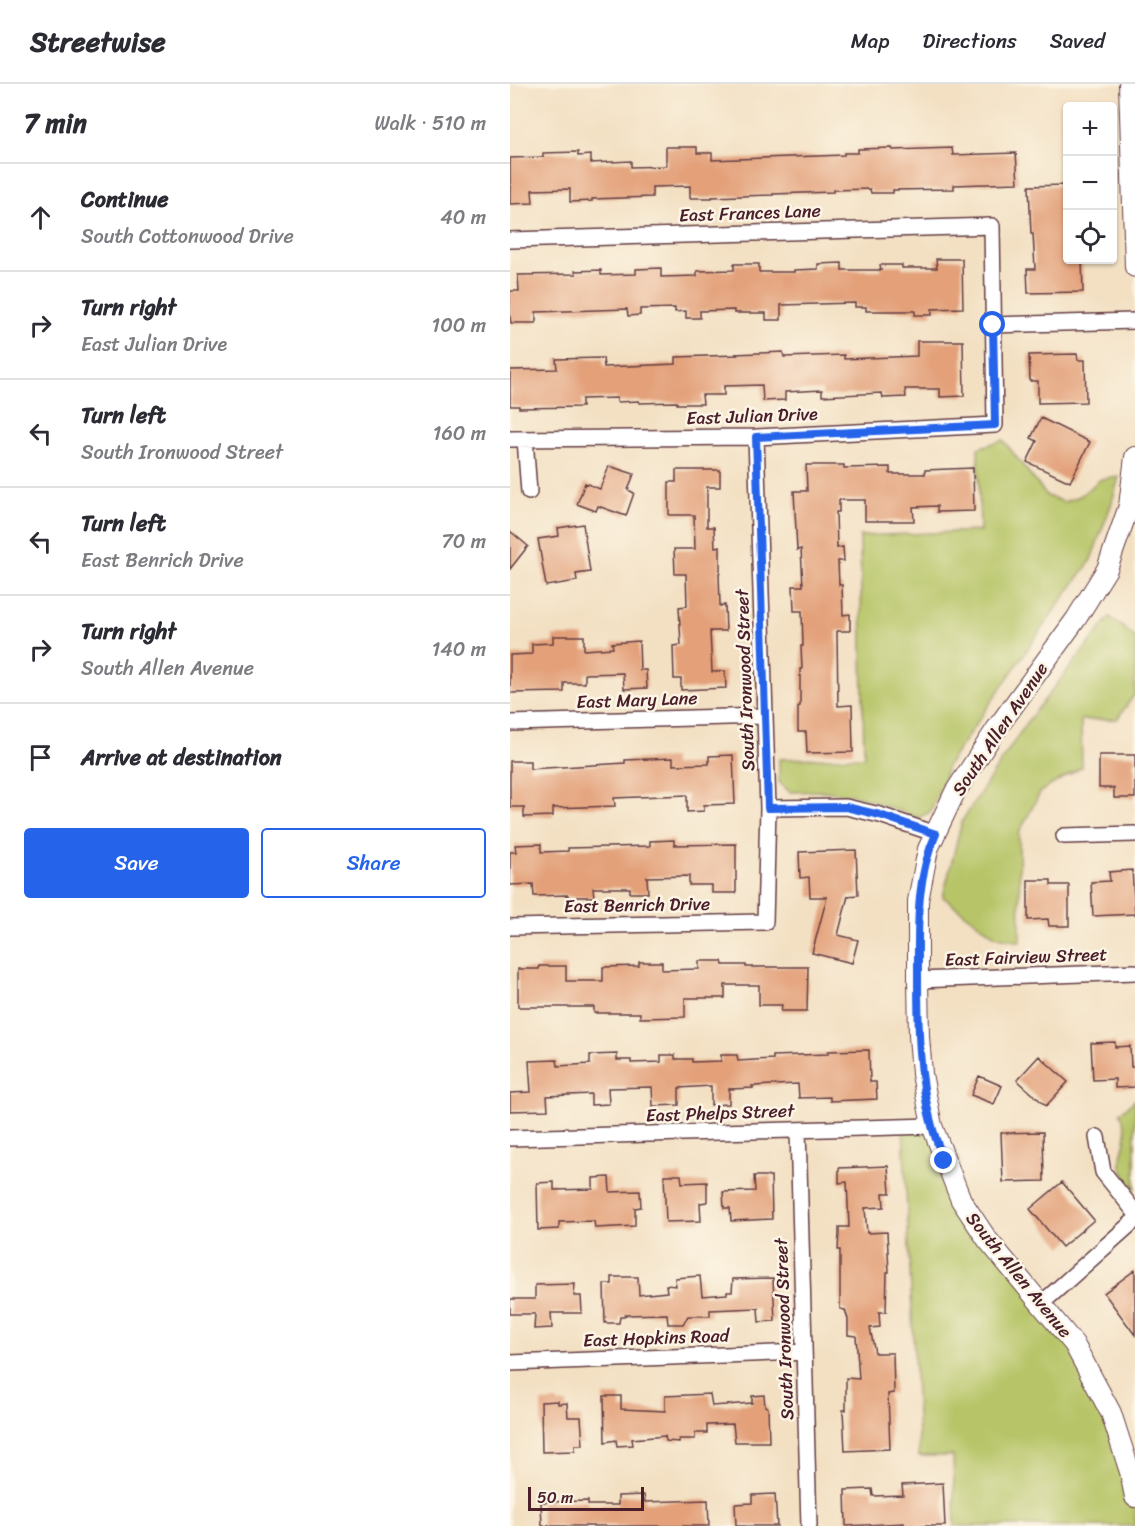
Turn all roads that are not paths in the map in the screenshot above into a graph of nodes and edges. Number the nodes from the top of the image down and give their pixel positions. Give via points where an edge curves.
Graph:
1 (1129, 84) edge
2 (510, 240) edge
3 (1135, 267) edge
4 (1135, 321) edge
5 (993, 325) junction
6 (756, 437) junction
7 (518, 439) edge
8 (1135, 457) edge
9 (529, 492) dead end
10 (1132, 507) edge
11 (765, 716) junction
12 (510, 723) edge
13 (768, 808) junction
14 (936, 834) junction
15 (1135, 834) edge
16 (1064, 836) dead end
17 (765, 922) joint
18 (510, 927) edge
19 (1135, 972) edge
20 (918, 980) junction
21 (932, 1126) junction
22 (798, 1130) junction
23 (1097, 1137) dead end
24 (510, 1138) edge
25 (1135, 1212) edge
26 (1135, 1220) edge
27 (1041, 1304) junction
28 (804, 1352) junction
29 (510, 1363) edge
30 (1135, 1497) edge
31 (809, 1526) edge

1 - 3 street
2 - 5 street, East Frances Lane via 992,226
4 - 5 street
5 - 6 street, East Julian Drive via 995,425
6 - 7 street, East Julian Drive
6 - 11 street, South Ironwood Street
7 - 9 street
8 - 10 street, South Allen Avenue
10 - 14 street, South Allen Avenue via 1107,569 955,792
11 - 12 street, East Mary Lane
11 - 13 street, South Ironwood Street
13 - 14 street via 846,807
13 - 17 street, South Ironwood Street
14 - 20 street, South Allen Avenue via 928,849 918,901
15 - 16 street
17 - 18 street, East Benrich Drive
19 - 20 street, East Fairview Street
20 - 21 street, South Allen Avenue via 922,1074
21 - 22 street, East Phelps Street
21 - 27 street, South Allen Avenue via 961,1200 987,1239
22 - 24 street, East Phelps Street
22 - 28 street, South Ironwood Street
23 - 25 street via 1103,1172
26 - 27 street
27 - 30 street, South Allen Avenue via 1074,1344 1111,1413 1131,1472
28 - 29 street, East Hopkins Road
28 - 31 street, South Ironwood Street

